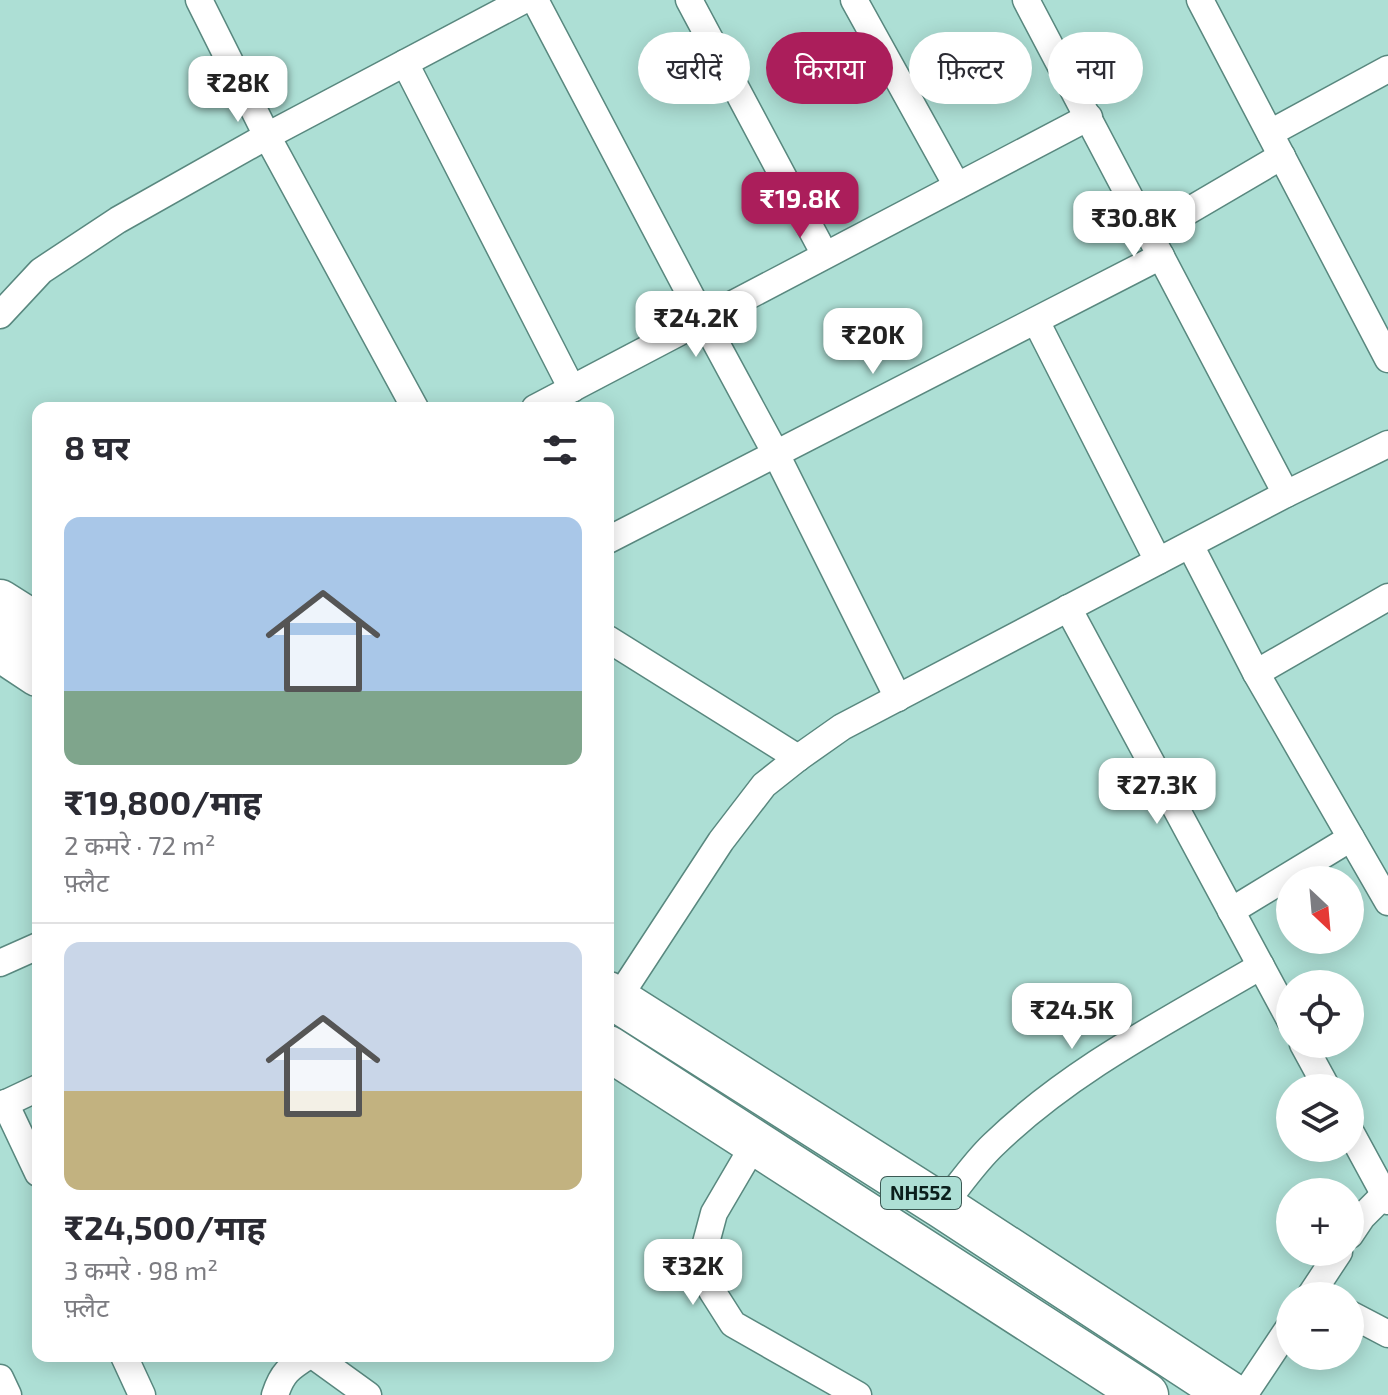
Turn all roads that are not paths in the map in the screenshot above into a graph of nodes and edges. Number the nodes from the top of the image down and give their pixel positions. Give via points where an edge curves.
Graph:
1 (199, 0) edge
2 (524, 0) edge
3 (535, 0) edge
4 (689, 0) edge
5 (854, 0) edge
6 (1026, 0) edge
7 (1202, 1) edge
8 (405, 63) junction
9 (1388, 69) edge
10 (1089, 117) junction
11 (267, 136) junction
12 (1276, 145) junction
13 (957, 186) junction
14 (1155, 245) junction
15 (825, 255) junction
16 (0, 315) edge
17 (703, 319) junction
18 (1036, 321) junction
19 (1388, 359) edge
20 (572, 389) junction
21 (412, 402) edge
22 (547, 402) edge
23 (1388, 444) edge
24 (776, 454) junction
25 (1286, 494) junction
26 (614, 537) edge
27 (1190, 545) junction
28 (1158, 561) junction
29 (1388, 597) edge
30 (0, 602) edge
31 (1068, 608) junction
32 (32, 622) edge
33 (614, 643) edge
34 (0, 649) edge
35 (32, 670) edge
36 (1256, 673) junction
37 (898, 698) junction
38 (798, 758) junction
39 (1351, 838) junction
40 (1388, 902) edge
41 (1231, 911) junction
42 (32, 949) edge
43 (0, 963) edge
44 (1261, 966) junction
45 (614, 994) edge
46 (1276, 994) edge
47 (614, 998) edge
48 (614, 1052) edge
49 (32, 1091) edge
50 (3, 1104) edge
51 (755, 1143) junction
52 (1364, 1155) edge
53 (32, 1161) edge
54 (1387, 1195) edge
55 (942, 1206) junction
56 (1364, 1215) edge
57 (1364, 1321) edge
58 (1388, 1334) edge
59 (1276, 1347) edge
60 (127, 1362) edge
61 (298, 1362) edge
62 (322, 1362) edge
63 (0, 1378) edge
64 (8, 1395) edge
65 (142, 1395) edge
66 (275, 1395) edge
67 (368, 1395) edge
68 (857, 1395) edge
69 (1146, 1395) edge
70 (1231, 1395) edge
71 (1244, 1395) edge

1 - 11 street
2 - 8 street
3 - 17 street
4 - 15 street
5 - 13 street
6 - 10 street
7 - 12 street
8 - 11 street
8 - 20 street
9 - 12 street
10 - 13 street
10 - 14 street
11 - 16 street via 118,220 41,271
11 - 21 street
12 - 14 street
12 - 19 street
13 - 15 street
14 - 18 street
14 - 25 street
15 - 17 street
17 - 20 street
17 - 24 street
18 - 24 street
18 - 28 street
20 - 22 street
23 - 25 street
24 - 26 street
24 - 37 street
25 - 27 street
27 - 28 street
27 - 36 street
28 - 31 street
29 - 36 street
30 - 32 highway
31 - 37 street
31 - 41 street
33 - 38 street
34 - 35 highway
36 - 39 street
37 - 38 street
38 - 45 street via 764,785
39 - 40 street
39 - 41 street
41 - 44 street
42 - 43 street
44 - 46 street
44 - 55 street via 1044,1100 991,1147
47 - 55 highway, NH552
48 - 51 highway, NH552
49 - 50 street
50 - 53 street
51 - 68 street via 714,1213 703,1254 712,1291 733,1324
51 - 69 highway, NH552
52 - 54 street
54 - 56 street
55 - 70 highway, NH552
57 - 58 street
59 - 71 street
60 - 65 street
61 - 66 street via 279,1381
62 - 67 street
63 - 64 street

